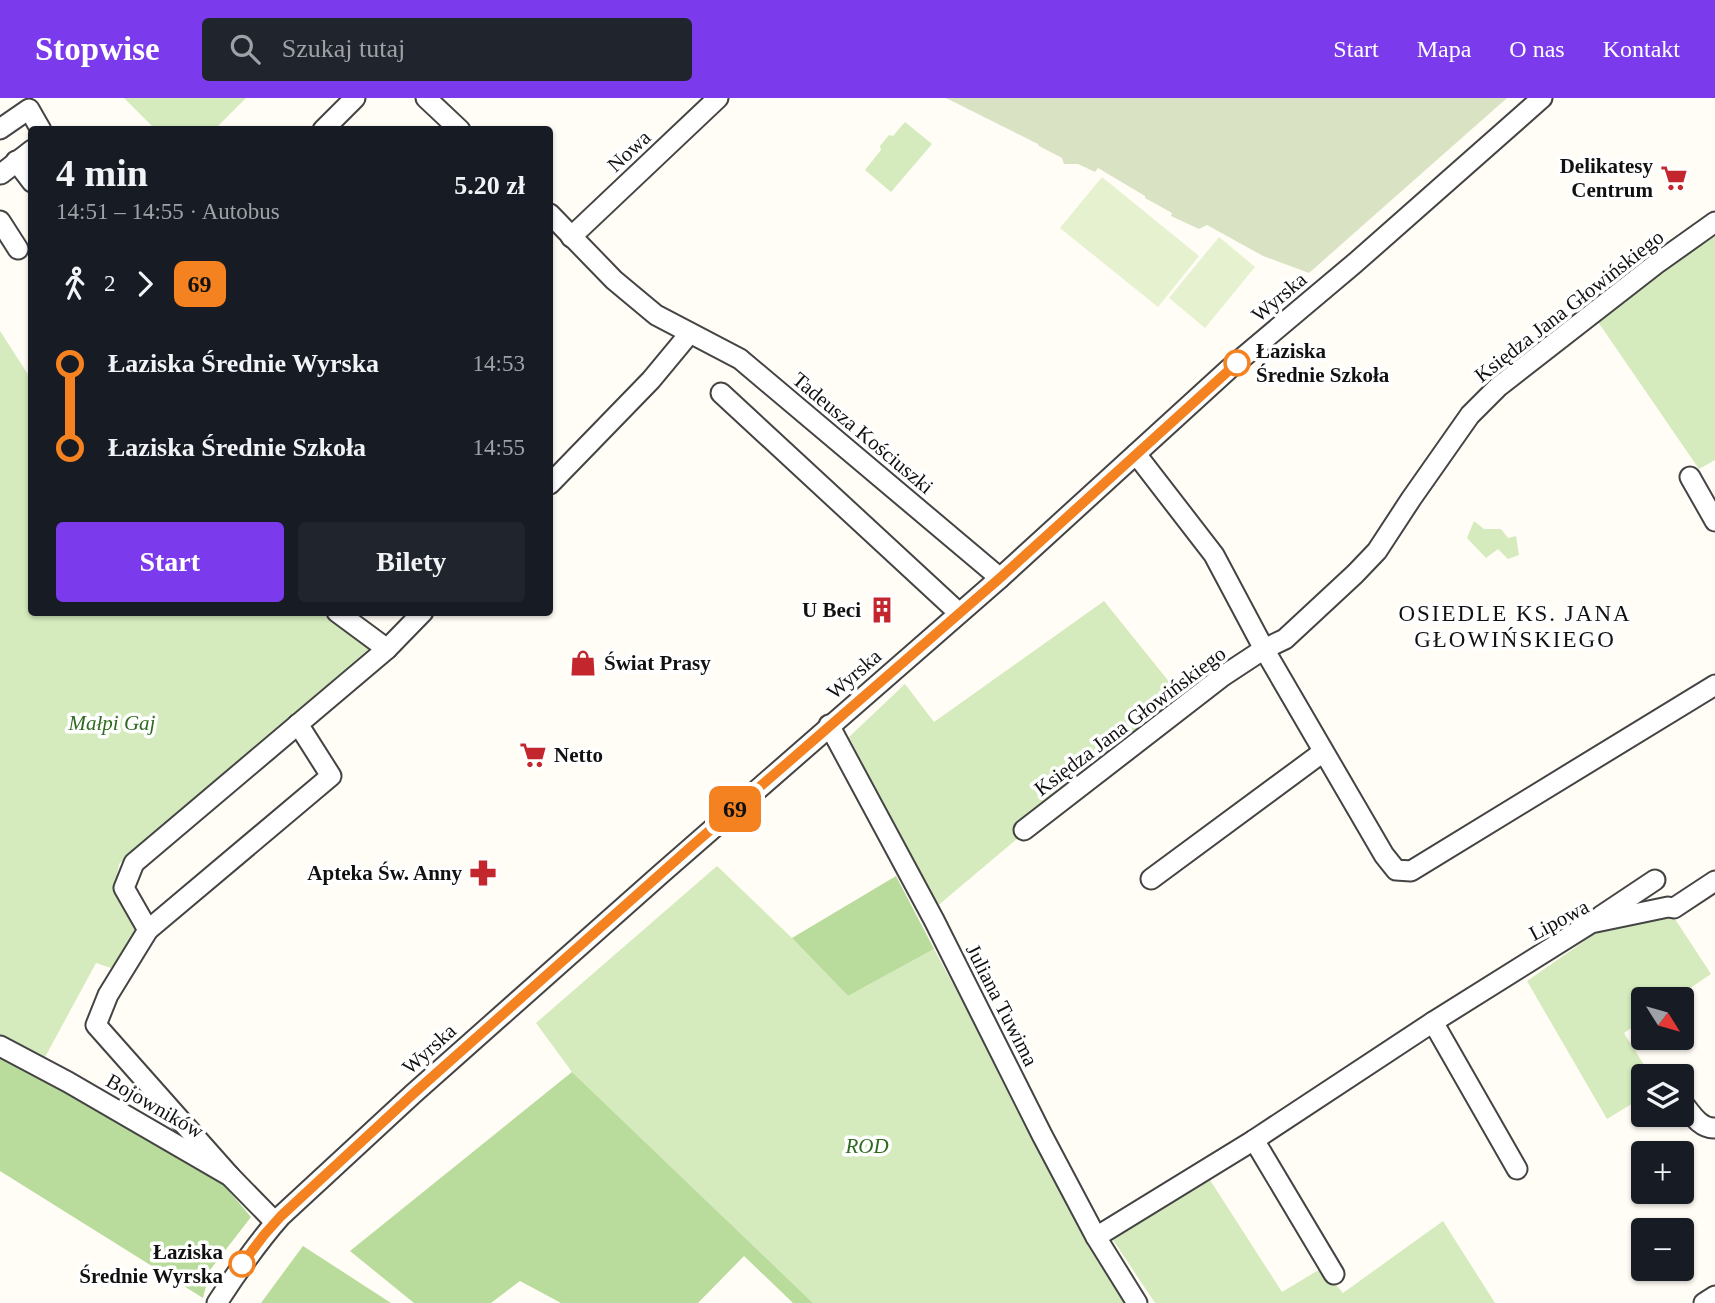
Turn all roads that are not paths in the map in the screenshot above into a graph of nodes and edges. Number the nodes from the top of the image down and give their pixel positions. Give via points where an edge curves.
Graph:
1 (355, 98) edge
2 (426, 98) edge
3 (718, 98) edge
4 (1542, 98) edge
5 (25, 104) edge
6 (39, 126) edge
7 (327, 126) edge
8 (456, 126) edge
9 (0, 129) edge
10 (16, 162) edge
11 (28, 177) edge
12 (553, 217) edge
13 (0, 221) edge
14 (1715, 222) edge
15 (571, 237) junction
16 (18, 249) dead end
17 (690, 333) junction
18 (721, 393) dead end
19 (1136, 454) junction
20 (1690, 477) dead end
21 (553, 481) edge
22 (1715, 521) edge
23 (1000, 578) junction
24 (959, 613) junction
25 (342, 616) edge
26 (419, 616) edge
27 (387, 649) junction
28 (1264, 649) junction
29 (1715, 685) edge
30 (298, 724) junction
31 (829, 725) junction
32 (1323, 752) junction
33 (1024, 830) dead end
34 (1151, 879) dead end
35 (1655, 880) dead end
36 (1715, 881) edge
37 (1591, 923) junction
38 (148, 930) junction
39 (1433, 1022) junction
40 (0, 1046) edge
41 (1694, 1117) edge
42 (1715, 1129) edge
43 (1254, 1140) junction
44 (1517, 1169) dead end
45 (230, 1176) junction
46 (275, 1222) junction
47 (1097, 1237) junction
48 (1334, 1273) dead end
49 (1715, 1296) edge
50 (217, 1303) edge
51 (1137, 1303) edge
52 (1704, 1303) edge

1 - 7 street
2 - 8 street
3 - 15 street, Nowa
4 - 19 street, Wyrska
5 - 6 street
5 - 9 street
10 - 11 street
12 - 15 street, Tadeusza Kościuszki
13 - 16 street
14 - 28 street, Księdza Jana Głowińskiego via 1498,387 1470,415 1377,551 1285,639
15 - 17 street, Tadeusza Kościuszki via 656,315
17 - 21 street
17 - 23 street, Tadeusza Kościuszki via 740,359
18 - 24 street
19 - 23 street, Wyrska
19 - 28 street via 1214,555
20 - 22 street
23 - 24 street, Wyrska
24 - 31 street, Wyrska
25 - 27 street
26 - 27 street
27 - 30 street
28 - 32 street
28 - 33 street, Księdza Jana Głowińskiego
29 - 32 street via 1411,871 1396,870 1384,855
30 - 38 street via 134,863 124,888
30 - 38 street via 331,776
31 - 46 street, Wyrska
31 - 47 street, Juliana Tuwima
32 - 34 street
35 - 37 street
36 - 37 street, Lipowa via 1674,908
37 - 39 street, Lipowa
38 - 45 street via 108,995 96,1025
39 - 43 street, Lipowa
39 - 44 street
40 - 45 street, Bojowników
41 - 42 street via 1708,1129
43 - 47 street, Lipowa
43 - 48 street
45 - 46 street, Bojowników
46 - 50 street, Wyrska
47 - 51 street, Juliana Tuwima
49 - 52 street

